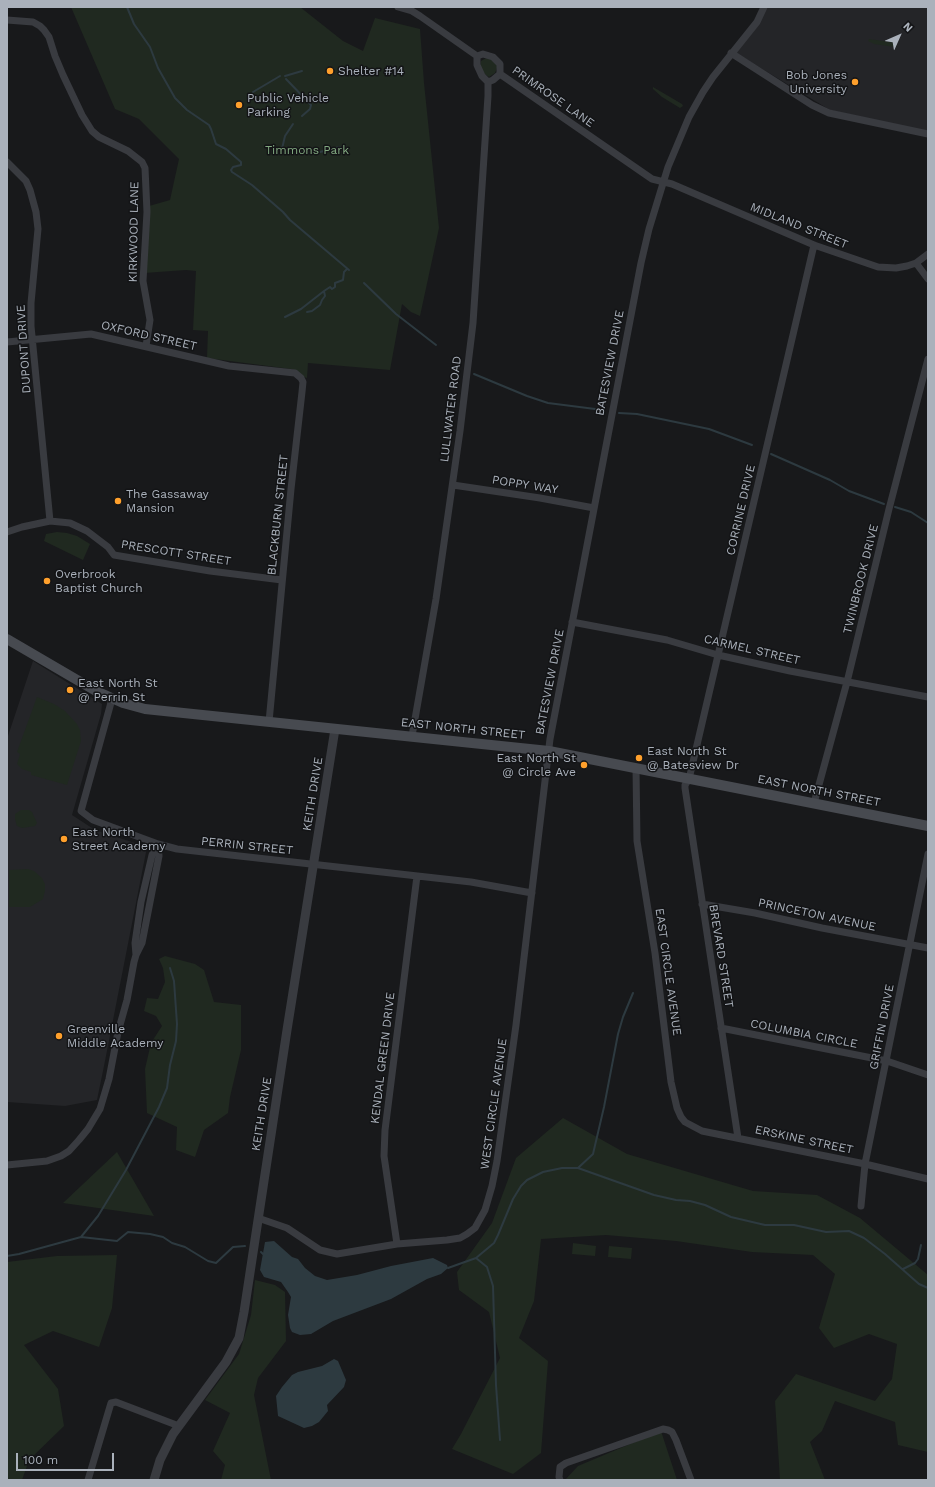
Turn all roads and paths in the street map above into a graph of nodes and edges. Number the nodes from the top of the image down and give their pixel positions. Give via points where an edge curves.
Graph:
1 (398, 7) edge
2 (764, 7) edge
3 (7, 20) edge
4 (731, 53) junction
5 (478, 56) junction
6 (500, 74) junction
7 (488, 82) junction
8 (928, 134) edge
9 (7, 162) edge
10 (663, 183) junction
11 (814, 245) junction
12 (928, 254) edge
13 (916, 263) junction
14 (928, 280) edge
15 (32, 340) junction
16 (7, 342) edge
17 (146, 346) junction
18 (928, 359) edge
19 (237, 366) joint
20 (453, 485) junction
21 (594, 508) junction
22 (50, 520) junction
23 (7, 532) edge
24 (282, 580) junction
25 (572, 622) junction
26 (7, 639) edge
27 (718, 655) junction
28 (847, 682) junction
29 (928, 697) edge
30 (112, 699) junction
31 (269, 722) junction
32 (336, 729) junction
33 (412, 736) junction
34 (549, 751) junction
35 (636, 768) junction
36 (689, 779) junction
37 (814, 803) junction
38 (928, 826) edge
39 (158, 844) junction
40 (928, 854) edge
41 (314, 864) junction
42 (417, 876) junction
43 (532, 893) junction
44 (702, 904) junction
45 (909, 944) junction
46 (928, 948) edge
47 (136, 955) junction
48 (721, 1028) junction
49 (887, 1061) junction
50 (928, 1075) edge
51 (738, 1138) junction
52 (866, 1164) junction
53 (7, 1165) edge
54 (928, 1179) edge
55 (861, 1206) dead end
56 (258, 1218) junction
57 (397, 1244) junction
58 (179, 1426) junction
59 (88, 1480) edge
60 (154, 1480) edge
61 (560, 1480) edge
62 (691, 1480) edge

1 - 5 street, PRIMROSE LANE via 412,11
2 - 4 street, BATESVIEW DRIVE via 757,22
3 - 17 street, KIRKWOOD LANE via 33,22 44,30 49,36 55,56 82,115 92,131 128,150 145,168 147,212 143,281 150,320
4 - 8 street via 812,105 829,113
4 - 10 street, BATESVIEW DRIVE via 703,92 689,117
5 - 6 street, PRIMROSE LANE via 483,54 493,57 500,64
5 - 7 street via 477,66
6 - 7 street
6 - 10 street, PRIMROSE LANE via 647,175
7 - 20 street, LULLWATER ROAD via 473,323
9 - 15 street, DUPONT DRIVE via 26,182 36,212 37,248 30,303
10 - 11 street, MIDLAND STREET via 672,184
10 - 21 street, BATESVIEW DRIVE via 641,263
11 - 13 street, MIDLAND STREET via 878,267 896,268
11 - 27 street, CORRINE DRIVE
12 - 13 street, MIDLAND STREET
13 - 14 street
15 - 16 street, OXFORD STREET
15 - 17 street, OXFORD STREET via 91,334
15 - 22 street, DUPONT DRIVE
17 - 19 street, OXFORD STREET
18 - 28 street, TWINBROOK DRIVE
19 - 24 street, BLACKBURN STREET via 295,373 303,382
20 - 21 street, POPPY WAY via 533,496
20 - 33 street, LULLWATER ROAD
21 - 25 street, BATESVIEW DRIVE
22 - 23 street, PRESCOTT STREET
22 - 24 street, PRESCOTT STREET via 78,526 108,547 114,555
24 - 31 street, BLACKBURN STREET
25 - 27 street, CARMEL STREET via 667,640
25 - 34 street, BATESVIEW DRIVE
26 - 30 main road, EAST NORTH STREET
27 - 28 street, CARMEL STREET
27 - 36 street, CORRINE DRIVE
28 - 29 street, CARMEL STREET
28 - 37 street, TWINBROOK DRIVE
30 - 31 main road, EAST NORTH STREET via 145,709
30 - 39 street, PERRIN STREET via 81,811 93,820
31 - 32 main road, EAST NORTH STREET
32 - 33 main road, EAST NORTH STREET
32 - 41 street, KEITH DRIVE
33 - 34 main road, EAST NORTH STREET
34 - 35 main road, EAST NORTH STREET
34 - 43 street, WEST CIRCLE AVENUE
35 - 36 main road, EAST NORTH STREET
35 - 51 street, EAST CIRCLE AVENUE via 637,841 677,1108 681,1117 697,1129
36 - 37 main road, EAST NORTH STREET
36 - 44 street, BREVARD STREET via 684,792
37 - 38 main road, EAST NORTH STREET
39 - 41 street, PERRIN STREET via 177,849
39 - 47 street via 159,856 142,943
39 - 47 street via 152,855 141,902 135,943
40 - 45 street, GRIFFIN DRIVE
41 - 42 street, PERRIN STREET
41 - 56 street, KEITH DRIVE
42 - 43 street, PERRIN STREET
42 - 57 street, KENDAL GREEN DRIVE via 385,1130 384,1156
43 - 57 street, WEST CIRCLE AVENUE via 497,1161 485,1210 475,1228 460,1238
44 - 45 street, PRINCETON AVENUE
44 - 48 street, BREVARD STREET
45 - 46 street, PRINCETON AVENUE
45 - 49 street, GRIFFIN DRIVE
47 - 53 street via 104,1098 88,1129 69,1151 61,1156 47,1161
48 - 49 street, COLUMBIA CIRCLE
48 - 51 street, BREVARD STREET
49 - 50 street, COLUMBIA CIRCLE
49 - 52 street, GRIFFIN DRIVE
51 - 52 street, ERSKINE STREET
52 - 54 street, ERSKINE STREET
52 - 55 street, GRIFFIN DRIVE
56 - 57 street, WEST CIRCLE AVENUE via 287,1228 328,1253 337,1254
56 - 58 street, KEITH DRIVE via 239,1338 226,1362
58 - 59 street via 116,1402 111,1404
58 - 60 street, KEITH DRIVE via 163,1453
61 - 62 street via 560,1467 566,1463 663,1429 668,1430 676,1440

